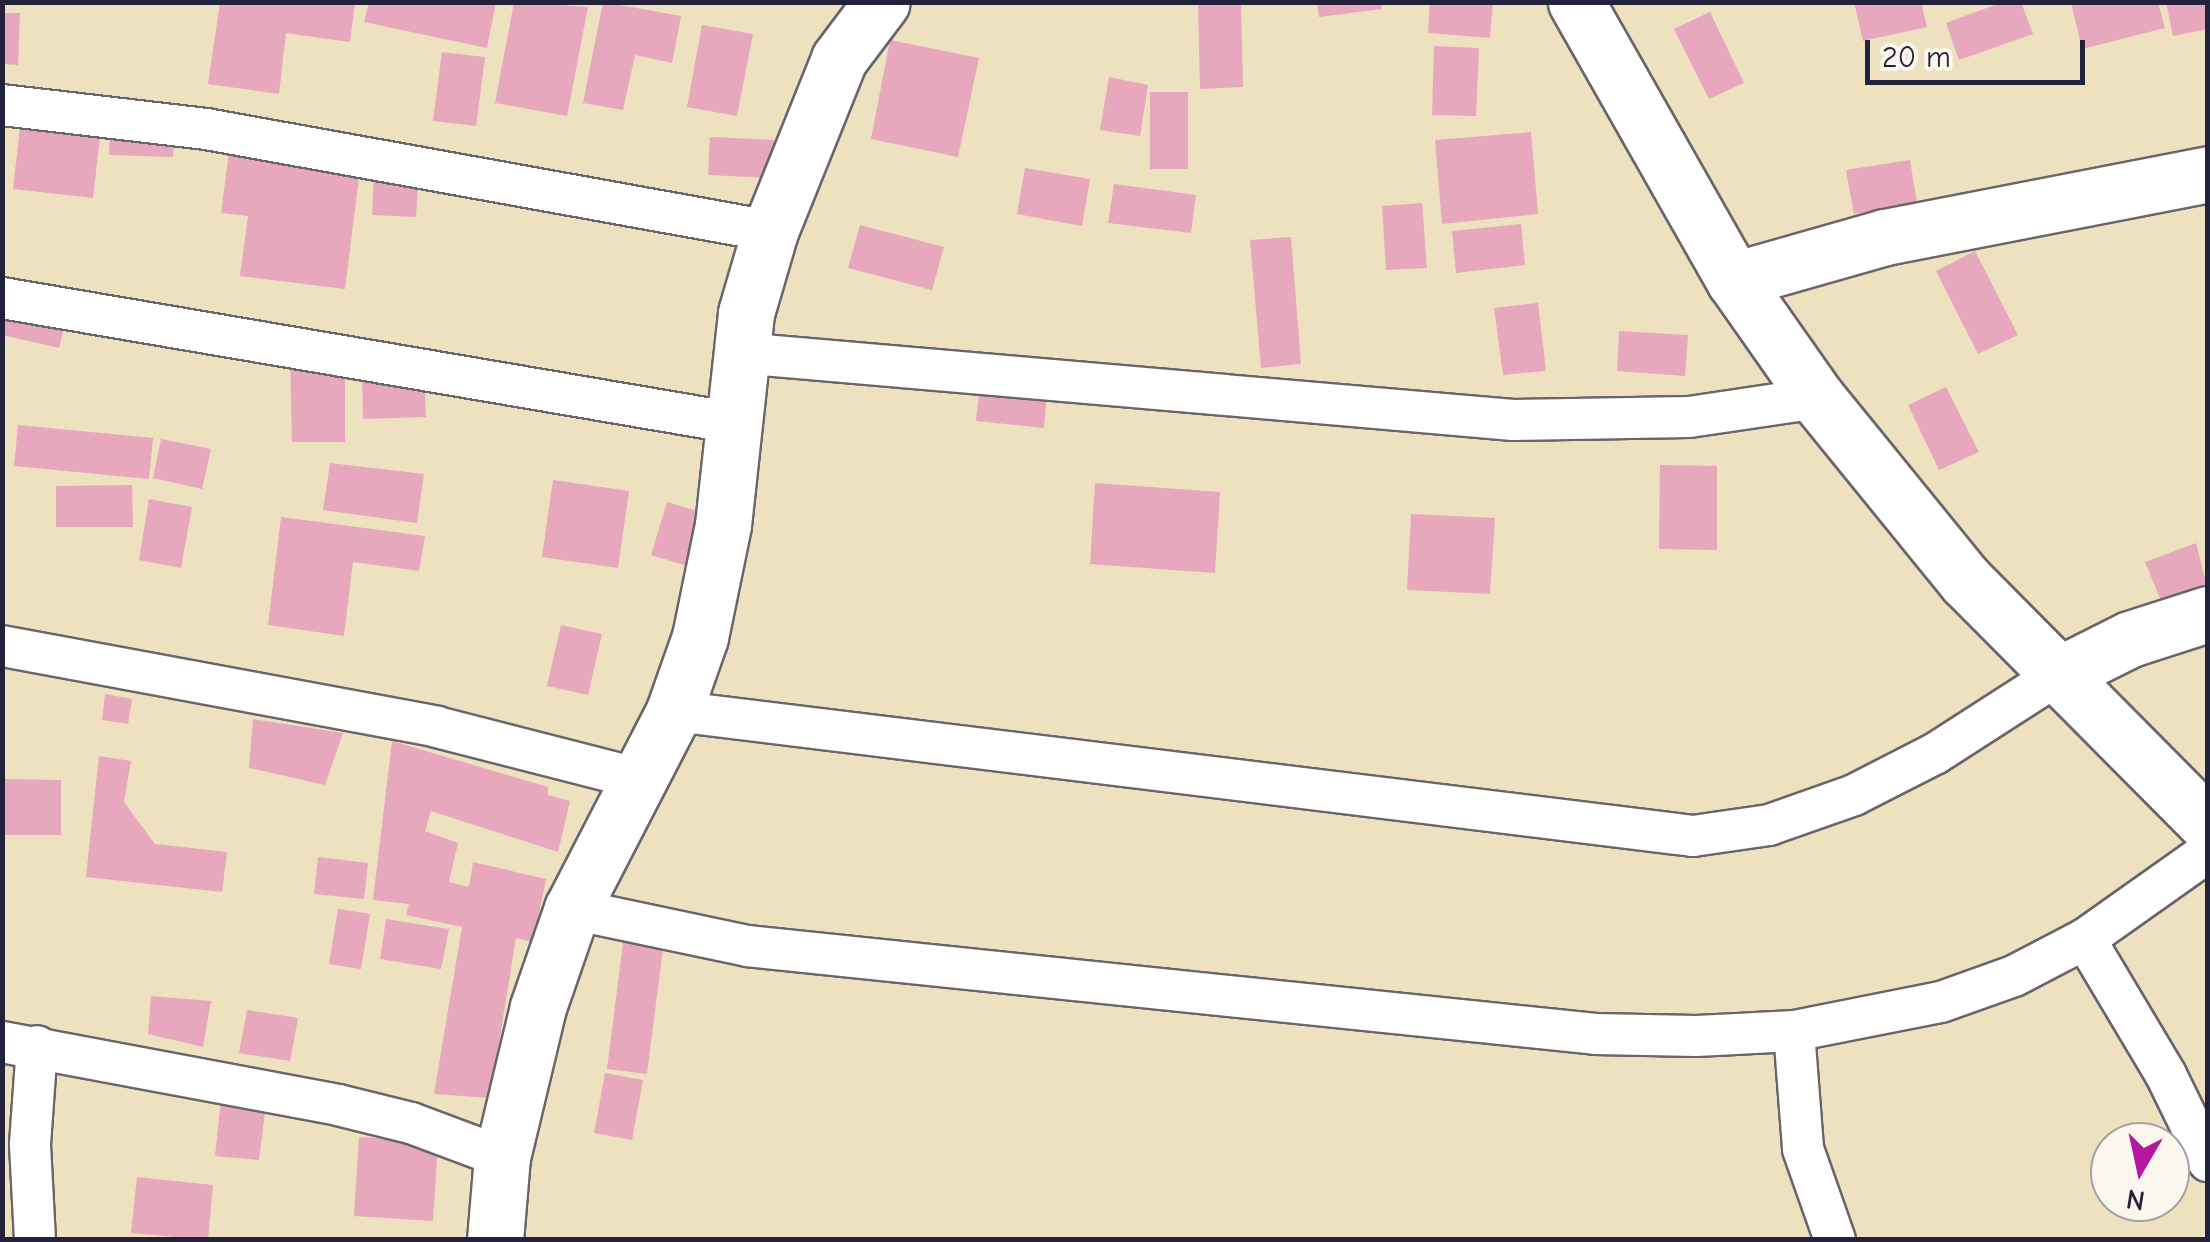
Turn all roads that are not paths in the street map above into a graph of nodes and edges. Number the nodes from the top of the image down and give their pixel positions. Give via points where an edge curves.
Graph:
1 (882, 2) edge
2 (1576, 2) edge
3 (2, 106) edge
4 (2208, 174) edge
5 (770, 231) junction
6 (1734, 280) junction
7 (2, 298) edge
8 (740, 353) junction
9 (1817, 398) junction
10 (729, 422) junction
11 (2208, 614) edge
12 (2, 646) edge
13 (2056, 676) junction
14 (674, 712) junction
15 (639, 779) junction
16 (2208, 825) edge
17 (2208, 852) edge
18 (572, 909) junction
19 (2085, 939) junction
20 (1794, 1031) junction
21 (20, 1044) edge
22 (502, 1157) junction
23 (2208, 1161) edge
24 (35, 1240) edge
25 (494, 1240) edge
26 (1834, 1240) edge

1 - 5 street via 839,59
2 - 6 street
3 - 5 lane via 86,110 206,129
4 - 6 street via 1885,237
5 - 8 street
6 - 9 street
7 - 10 lane
8 - 9 lane via 1513,420 1689,417
8 - 10 street
9 - 13 street via 1966,580
10 - 14 street via 722,526 700,637
11 - 13 street via 2130,638
12 - 15 lane via 437,727
13 - 14 lane via 1936,754 1854,795 1769,824 1693,836
13 - 16 street
14 - 15 street
15 - 18 street
17 - 19 lane
18 - 20 lane via 747,946 1595,1034
18 - 22 street via 538,1007
19 - 20 lane via 2014,976 1941,1002
19 - 23 lane
20 - 26 lane via 1802,1149
21 - 22 lane via 356,1109
21 - 24 lane
22 - 25 street

